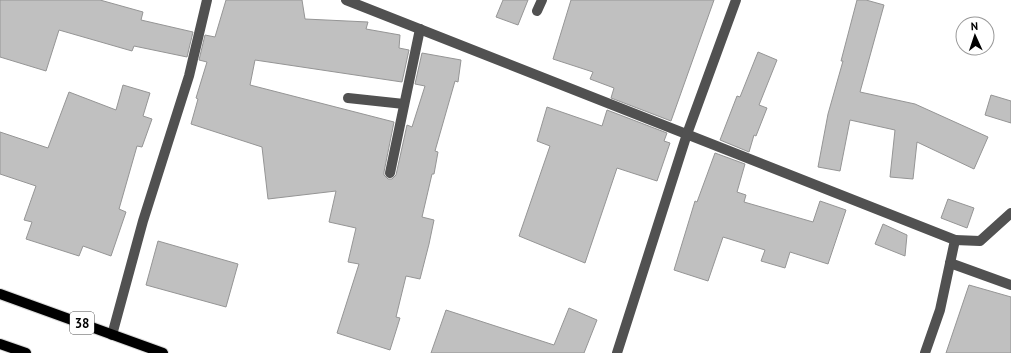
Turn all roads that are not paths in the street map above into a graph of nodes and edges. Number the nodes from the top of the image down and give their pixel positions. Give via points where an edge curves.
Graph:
1 (207, 0) edge
2 (346, 0) edge
3 (542, 0) edge
4 (736, 0) edge
5 (537, 12) dead end
6 (420, 29) junction
7 (348, 98) dead end
8 (404, 104) junction
9 (687, 134) junction
10 (390, 173) dead end
11 (1011, 214) edge
12 (955, 240) junction
13 (950, 263) junction
14 (1011, 285) edge
15 (0, 294) edge
16 (112, 335) junction
17 (0, 344) edge
18 (26, 353) edge
19 (163, 353) edge
20 (618, 353) edge
21 (925, 353) edge

1 - 16 street via 189,76 143,221
2 - 6 street
3 - 5 street
4 - 9 street
6 - 8 street
6 - 9 street
7 - 8 street
8 - 10 street
9 - 12 street
9 - 20 street
11 - 12 street via 980,241
12 - 13 street
13 - 14 street
13 - 21 street via 940,310
15 - 16 main road, 38
16 - 19 main road, 38
17 - 18 main road

